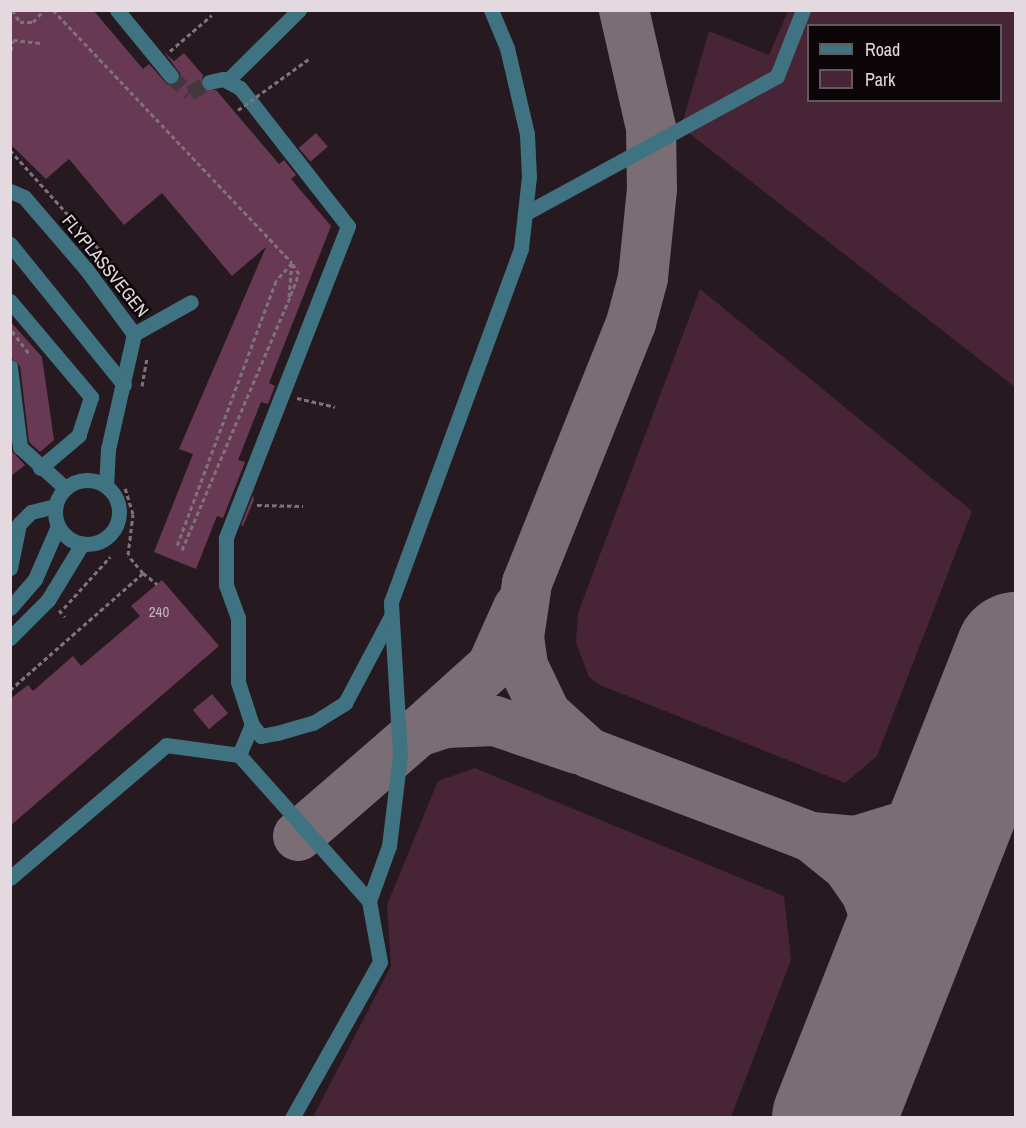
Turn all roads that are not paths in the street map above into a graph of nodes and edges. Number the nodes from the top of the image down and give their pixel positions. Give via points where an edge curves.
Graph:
1 (117, 10) edge
2 (299, 10) edge
3 (491, 10) edge
4 (803, 10) edge
5 (171, 76) tunnel mouth
6 (228, 80) junction
7 (209, 82) tunnel mouth
8 (10, 191) edge
9 (526, 213) junction
10 (10, 244) edge
11 (10, 301) edge
12 (190, 302) dead end
13 (134, 334) junction
14 (10, 367) edge
15 (124, 385) junction
16 (40, 468) junction
17 (106, 486) junction
18 (65, 488) junction
19 (55, 506) junction
20 (58, 526) junction
21 (82, 543) junction
22 (10, 568) edge
23 (10, 608) edge
24 (392, 613) junction
25 (10, 638) edge
26 (252, 725) junction
27 (239, 755) junction
28 (10, 878) edge
29 (369, 901) junction
30 (292, 1118) edge

1 - 5 lane
2 - 6 lane
3 - 9 lane via 507,48 523,112 529,177
4 - 9 lane via 777,76
6 - 7 lane
6 - 26 lane via 240,88 348,226 226,538 226,585 238,618 238,682
8 - 13 lane, FLYPLASSVEGEN via 24,197 86,269
9 - 24 lane via 511,285 391,602
10 - 15 lane
11 - 16 lane via 91,397 79,435
12 - 13 lane
13 - 15 lane, FLYPLASSVEGEN
14 - 16 lane via 20,447
15 - 17 lane, FLYPLASSVEGEN via 108,449
16 - 18 lane
17 - 18 lane via 77,481
17 - 21 lane, FLYPLASSVEGEN via 119,511 116,525 96,543
18 - 19 lane
19 - 20 lane
19 - 22 lane via 31,512 19,524
20 - 21 lane
20 - 23 lane via 35,579
21 - 25 lane via 48,600
24 - 26 lane via 345,704 313,723 277,733 261,736
24 - 29 lane via 398,786 389,846
26 - 27 lane
27 - 28 lane via 166,745
27 - 29 lane
29 - 30 lane via 380,962

